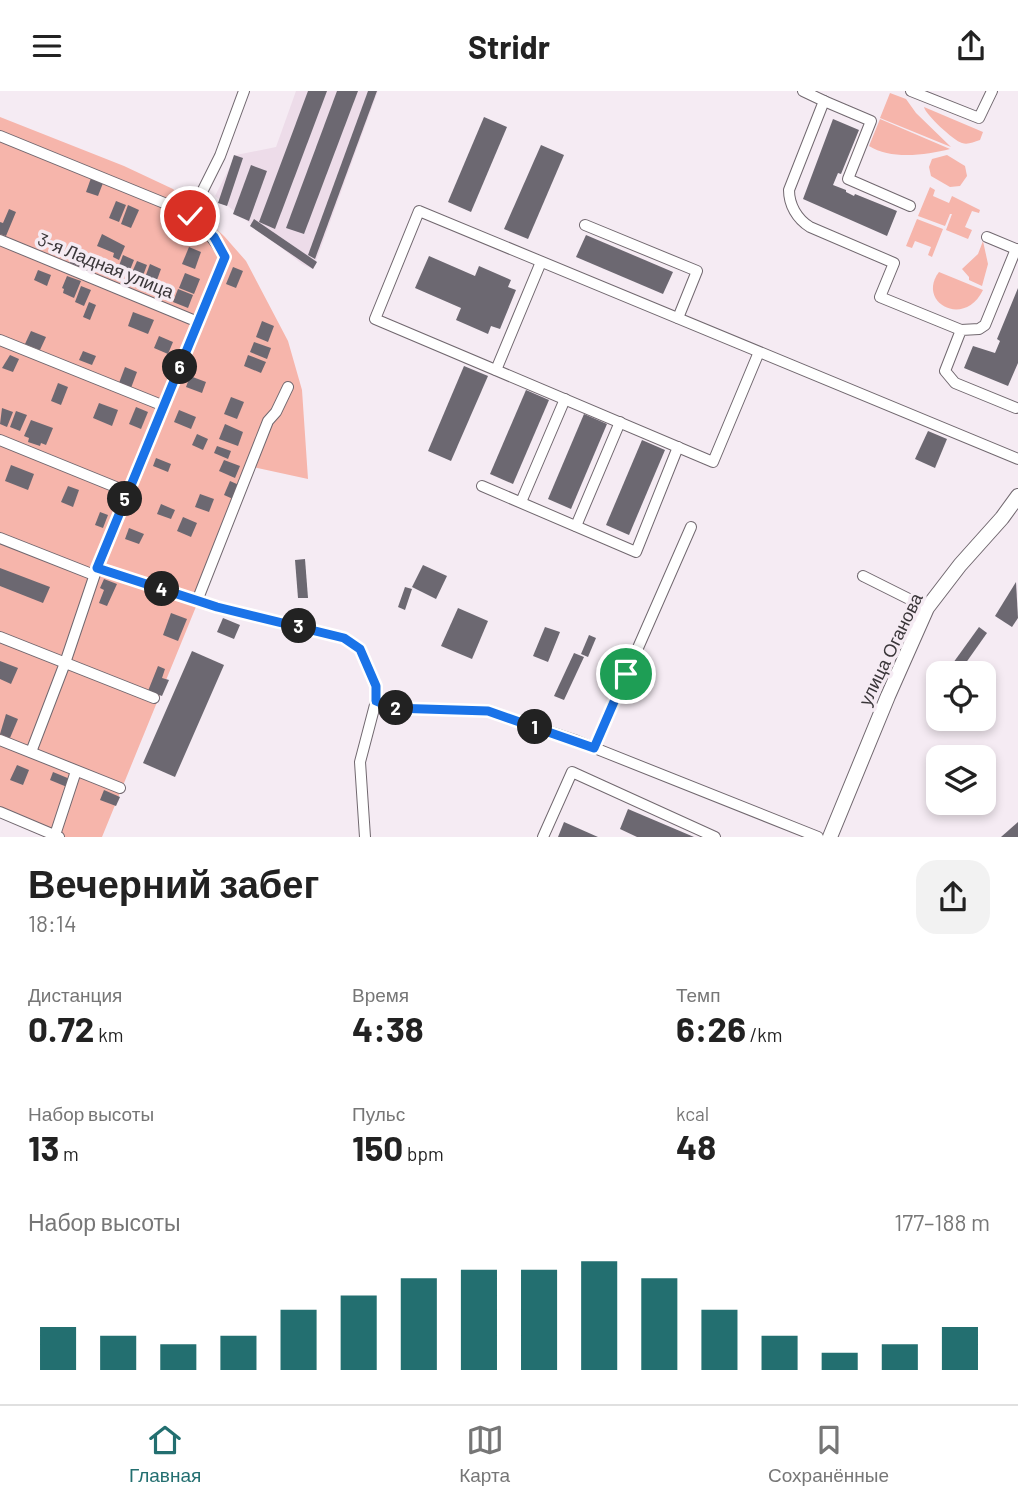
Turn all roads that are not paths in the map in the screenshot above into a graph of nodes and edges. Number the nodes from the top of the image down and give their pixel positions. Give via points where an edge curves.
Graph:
1 (244, 91) edge
2 (803, 91) edge
3 (911, 91) edge
4 (992, 91) edge
5 (824, 101) junction
6 (0, 136) edge
7 (910, 206) dead end
8 (190, 216) junction
9 (585, 225) dead end
10 (987, 237) dead end
11 (0, 240) edge
12 (1017, 250) edge
13 (541, 261) junction
14 (678, 318) junction
15 (198, 322) junction
16 (961, 330) junction
17 (0, 339) edge
18 (759, 352) junction
19 (496, 370) junction
20 (288, 387) dead end
21 (565, 399) junction
22 (164, 406) junction
23 (1016, 409) edge
24 (620, 422) junction
25 (0, 440) edge
26 (678, 447) junction
27 (1018, 459) edge
28 (481, 486) dead end
29 (128, 492) junction
30 (1018, 496) edge
31 (521, 502) junction
32 (576, 526) junction
33 (691, 527) dead end
34 (0, 538) edge
35 (96, 571) junction
36 (863, 576) dead end
37 (197, 601) junction
38 (928, 608) junction
39 (0, 637) edge
40 (65, 663) junction
41 (154, 698) dead end
42 (376, 701) junction
43 (0, 740) edge
44 (594, 748) junction
45 (31, 753) junction
46 (76, 771) junction
47 (120, 789) dead end
48 (0, 812) edge
49 (57, 836) edge
50 (365, 837) edge
51 (543, 837) edge
52 (715, 837) edge
53 (818, 837) edge
54 (830, 837) edge

1 - 8 lane via 220,156
2 - 5 lane
3 - 4 lane via 976,118
5 - 7 lane via 870,121 848,179
5 - 16 lane via 791,182 791,205 810,227 894,263 880,297
6 - 8 lane
8 - 15 lane via 214,237 225,257
9 - 14 lane via 697,271
10 - 12 lane
11 - 15 lane, 3-я Ладная улица
12 - 16 lane via 985,325
13 - 14 lane
13 - 19 lane
13 - 19 lane via 419,211 375,319
14 - 18 lane
15 - 22 lane
16 - 23 lane via 945,368 948,377
17 - 22 lane
18 - 26 lane via 713,462
18 - 27 lane
19 - 21 lane
20 - 37 lane via 268,421
21 - 24 lane
21 - 31 lane
22 - 29 lane
24 - 26 lane
24 - 32 lane
25 - 29 lane
26 - 32 lane via 636,552
28 - 31 lane
29 - 35 lane
30 - 38 main road, улица Оганова
31 - 32 lane
33 - 44 lane
34 - 35 lane
35 - 37 lane
35 - 40 lane
36 - 38 lane
37 - 42 lane via 344,638 360,649 376,686
38 - 54 main road, улица Оганова
39 - 40 lane
40 - 41 lane
40 - 45 lane
42 - 44 lane via 392,708 488,711
42 - 50 lane via 360,762
43 - 45 lane
44 - 53 lane
45 - 46 lane
46 - 47 lane
46 - 49 lane
48 - 49 lane
51 - 52 lane via 572,772

